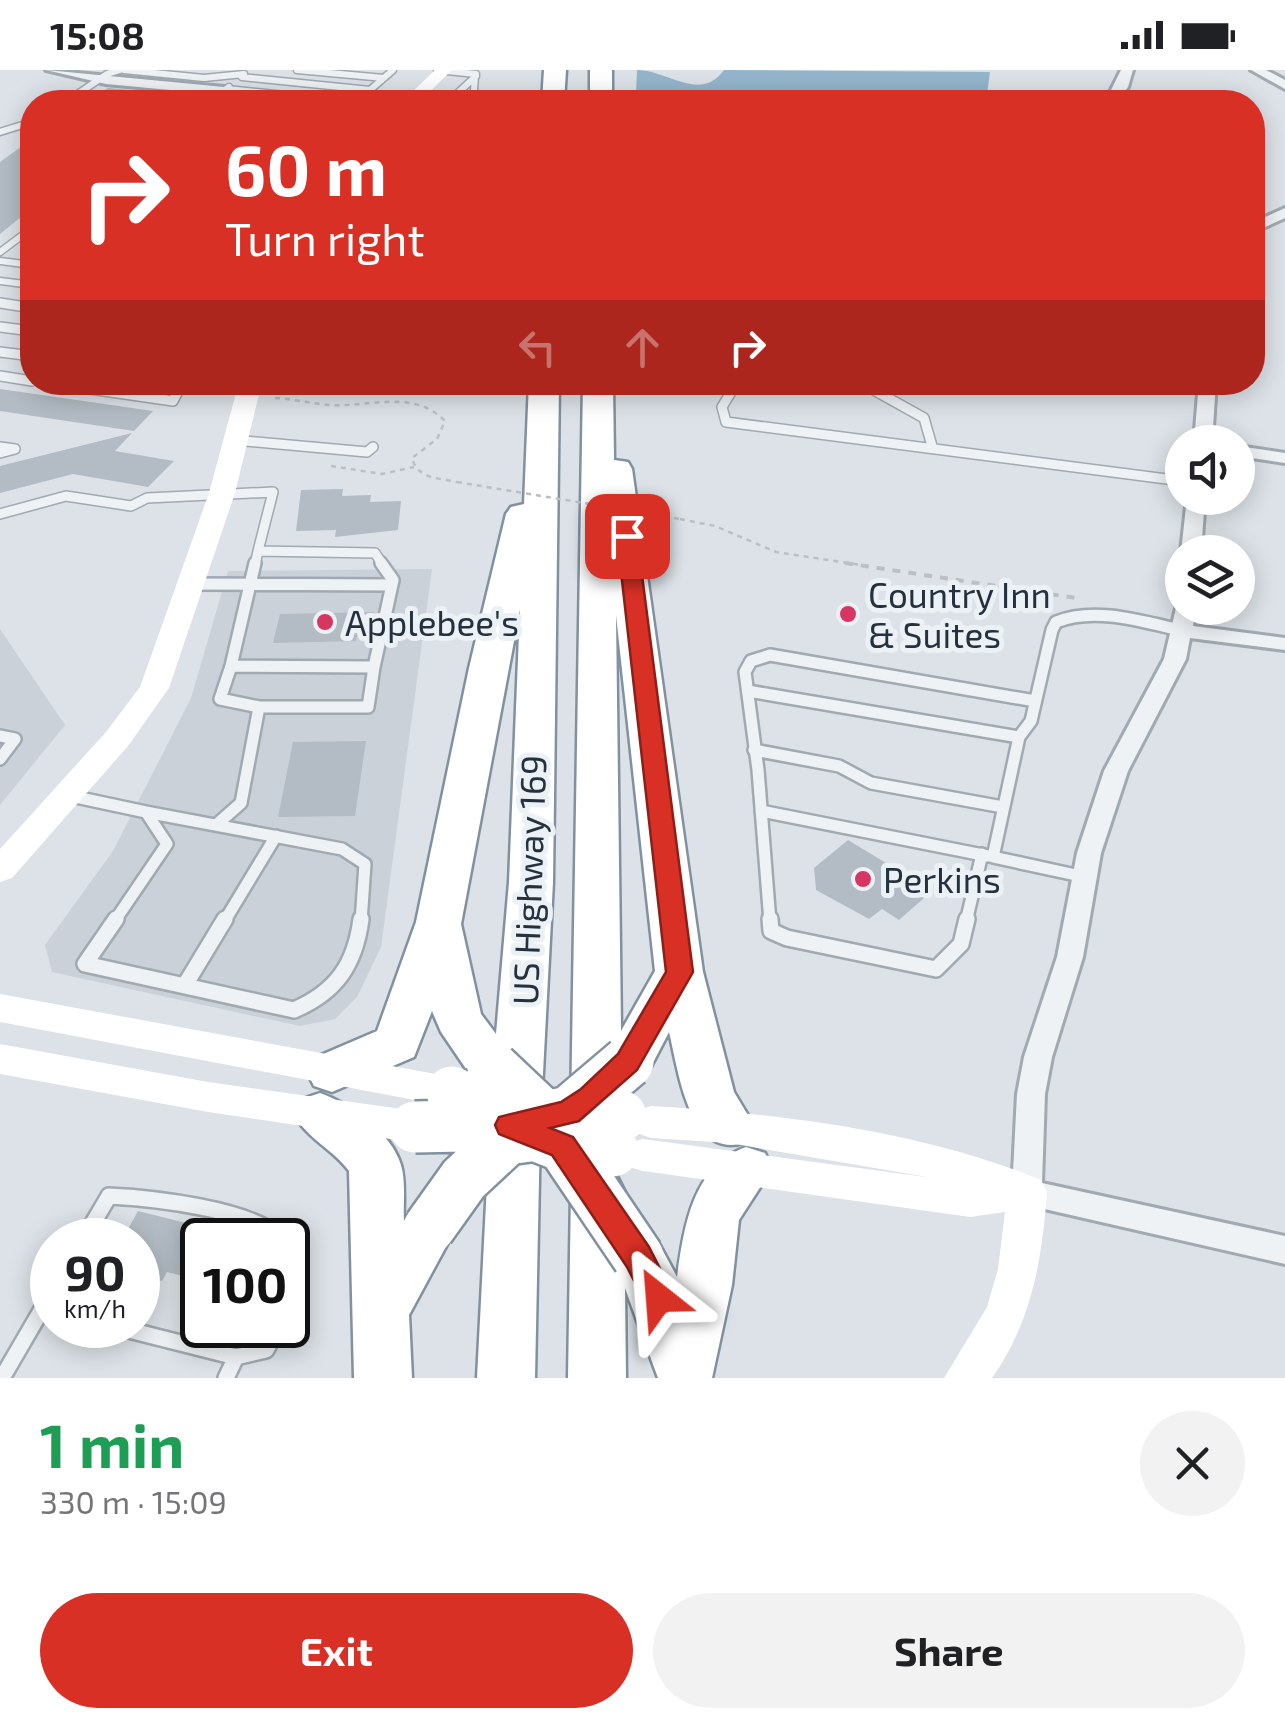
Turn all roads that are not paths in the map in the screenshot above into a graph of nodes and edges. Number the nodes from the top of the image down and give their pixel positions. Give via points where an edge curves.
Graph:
1 (52, 70) edge
2 (121, 70) edge
3 (297, 70) edge
4 (393, 70) edge
5 (441, 70) edge
6 (1256, 70) edge
7 (476, 73) edge
8 (244, 74) edge
9 (384, 78) junction
10 (100, 79) junction
11 (1285, 84) edge
12 (183, 87) junction
13 (84, 90) edge
14 (179, 90) edge
15 (201, 90) edge
16 (370, 90) joint
17 (422, 90) edge
18 (20, 237) edge
19 (12, 243) junction
20 (20, 244) edge
21 (0, 252) edge
22 (132, 395) edge
23 (176, 395) edge
24 (260, 395) edge
25 (544, 395) edge
26 (598, 395) edge
27 (600, 395) edge
28 (729, 395) edge
29 (883, 395) edge
30 (1207, 395) edge
31 (1204, 425) edge
32 (543, 428) junction
33 (235, 440) junction
34 (932, 446) junction
35 (373, 447) dead end
36 (1255, 454) edge
37 (1285, 458) edge
38 (1165, 478) edge
39 (222, 492) junction
40 (0, 514) edge
41 (258, 551) junction
42 (192, 584) junction
43 (252, 584) junction
44 (392, 585) junction
45 (1165, 619) edge
46 (1183, 625) edge
47 (1209, 625) edge
48 (1285, 644) edge
49 (230, 666) junction
50 (374, 667) junction
51 (748, 691) junction
52 (1036, 701) junction
53 (259, 707) junction
54 (0, 736) edge
55 (1019, 737) junction
56 (754, 750) junction
57 (0, 760) edge
58 (67, 795) junction
59 (1003, 807) junction
60 (761, 811) junction
61 (146, 812) junction
62 (216, 825) junction
63 (276, 836) junction
64 (987, 856) junction
65 (0, 870) edge
66 (1085, 877) junction
67 (439, 922) junction
68 (680, 972) junction
69 (185, 985) junction
70 (0, 1008) edge
71 (0, 1059) edge
72 (326, 1093) junction
73 (448, 1104) junction
74 (586, 1132) junction
75 (738, 1148) junction
76 (1027, 1192) junction
77 (96, 1218) edge
78 (240, 1218) edge
79 (1285, 1250) edge
80 (378, 1316) junction
81 (30, 1337) edge
82 (160, 1338) edge
83 (267, 1348) edge
84 (236, 1357) junction
85 (685, 1376) edge
86 (2, 1378) edge
87 (226, 1378) edge
88 (383, 1378) edge
89 (506, 1378) edge
90 (597, 1378) edge
91 (966, 1378) edge

1 - 10 street
2 - 8 lane via 204,78
2 - 10 lane
3 - 9 lane
4 - 9 lane
5 - 7 lane
5 - 17 street
6 - 11 street
8 - 16 lane
9 - 16 lane
10 - 12 street
10 - 13 lane
12 - 14 lane
12 - 15 street
18 - 19 lane
19 - 20 lane
19 - 21 lane
22 - 23 lane via 173,401
24 - 33 street
25 - 32 highway, US Highway 169
26 - 90 highway, US Highway 169
27 - 68 highway via 622,496
28 - 34 lane via 722,407 726,422
29 - 34 lane via 924,418
30 - 31 street
32 - 67 highway
32 - 89 highway, US Highway 169 via 531,882
33 - 35 lane via 368,452
33 - 39 street
34 - 38 lane
36 - 37 street
39 - 40 lane via 147,498 132,506 66,496
39 - 41 lane via 273,492
39 - 42 street
41 - 43 lane
41 - 44 lane via 376,552
42 - 43 lane
42 - 58 street via 154,688
43 - 44 lane
43 - 49 lane
44 - 50 lane
45 - 52 lane via 1064,617 1052,630
46 - 66 street via 1167,678 1116,771
47 - 48 street
49 - 50 lane
49 - 53 lane via 220,699
50 - 53 lane via 368,706
51 - 52 lane via 748,663 770,655
51 - 55 lane
51 - 56 lane
52 - 55 lane
53 - 62 lane via 240,803
54 - 57 lane via 16,739
55 - 59 lane
56 - 59 lane via 838,766 871,784
56 - 60 lane
58 - 61 lane
58 - 65 street
59 - 64 lane
60 - 64 lane
60 - 64 lane via 771,931 936,970 961,944
61 - 62 lane
61 - 69 lane via 167,844 85,964
62 - 63 lane
63 - 69 lane
63 - 69 lane via 342,849 365,864 353,966 317,1003 294,1010
64 - 66 lane
66 - 76 street via 1031,1094
67 - 72 highway via 398,1043
67 - 73 highway via 458,1019
68 - 74 highway, bridge via 628,1062 569,1112
68 - 75 highway via 710,1098
70 - 72 street
71 - 72 street
72 - 73 street
72 - 73 street
72 - 80 highway via 374,1166
73 - 74 highway, bridge
74 - 75 street
74 - 80 highway, bridge via 506,1139 429,1228
74 - 85 highway, bridge via 562,1146 638,1257
75 - 76 street via 970,1200
75 - 85 highway via 713,1214
76 - 79 street
76 - 91 street via 1011,1307
77 - 78 lane via 109,1196 156,1198
80 - 88 highway
81 - 86 lane
82 - 84 lane
83 - 84 lane
84 - 87 lane

